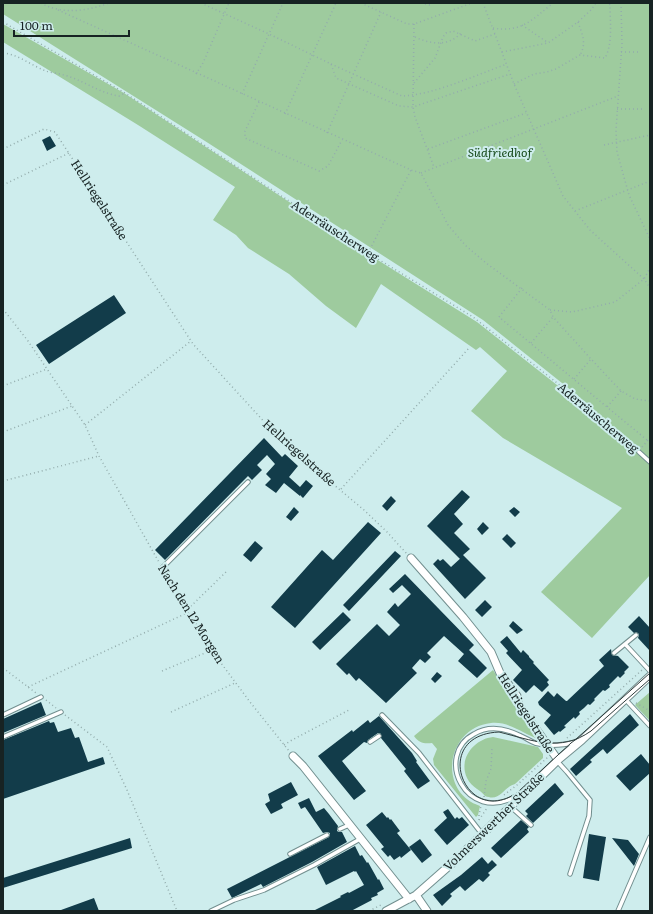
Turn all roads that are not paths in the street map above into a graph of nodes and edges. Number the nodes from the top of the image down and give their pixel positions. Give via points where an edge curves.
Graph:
1 (638, 452) road end
2 (650, 462) edge
3 (248, 482) dead end
4 (411, 558) road end
5 (162, 568) road end
6 (636, 635) dead end
7 (625, 644) junction
8 (614, 653) dead end
9 (650, 671) edge
10 (650, 676) edge
11 (41, 697) road end
12 (625, 699) junction
13 (61, 712) road end
14 (382, 714) dead end
15 (3, 715) edge
16 (650, 726) edge
17 (379, 736) dead end
18 (3, 737) edge
19 (582, 740) junction
20 (370, 742) dead end
21 (547, 745) junction
22 (293, 756) road end
23 (557, 760) junction
24 (533, 784) junction
25 (511, 806) junction
26 (348, 825) junction
27 (531, 825) dead end
28 (340, 829) dead end
29 (482, 834) junction
30 (327, 835) dead end
31 (650, 837) edge
32 (360, 839) junction
33 (290, 854) dead end
34 (570, 874) dead end
35 (416, 895) junction
36 (409, 899) junction
37 (211, 911) edge
38 (386, 911) edge
39 (427, 911) edge
40 (618, 911) edge

1 - 2 lane, Aderräuscherweg
3 - 5 lane
4 - 21 street, Hellriegelstraße via 491,652 519,706
6 - 7 lane
7 - 8 lane
7 - 9 lane
10 - 12 street, Volmerswerther Straße
11 - 15 lane
12 - 16 lane
12 - 19 street, Volmerswerther Straße
13 - 18 lane
14 - 29 lane via 419,753
17 - 20 lane
19 - 21 lane via 555,746
19 - 23 street, Volmerswerther Straße
21 - 23 street, Hellriegelstraße
21 - 24 lane via 534,743 505,730 491,729 469,737 458,753 456,767 464,789 470,796 482,802 505,801 516,797
22 - 26 street
23 - 24 street, Volmerswerther Straße
23 - 34 lane via 590,800 589,816
24 - 25 street, Volmerswerther Straße
25 - 27 lane
25 - 29 street, Volmerswerther Straße
26 - 28 lane
26 - 32 street
29 - 35 street, Volmerswerther Straße
30 - 33 lane
31 - 40 lane
32 - 36 street
32 - 37 lane via 264,890
35 - 36 street, Volmerswerther Straße
35 - 39 street
36 - 38 street, Volmerswerther Straße

